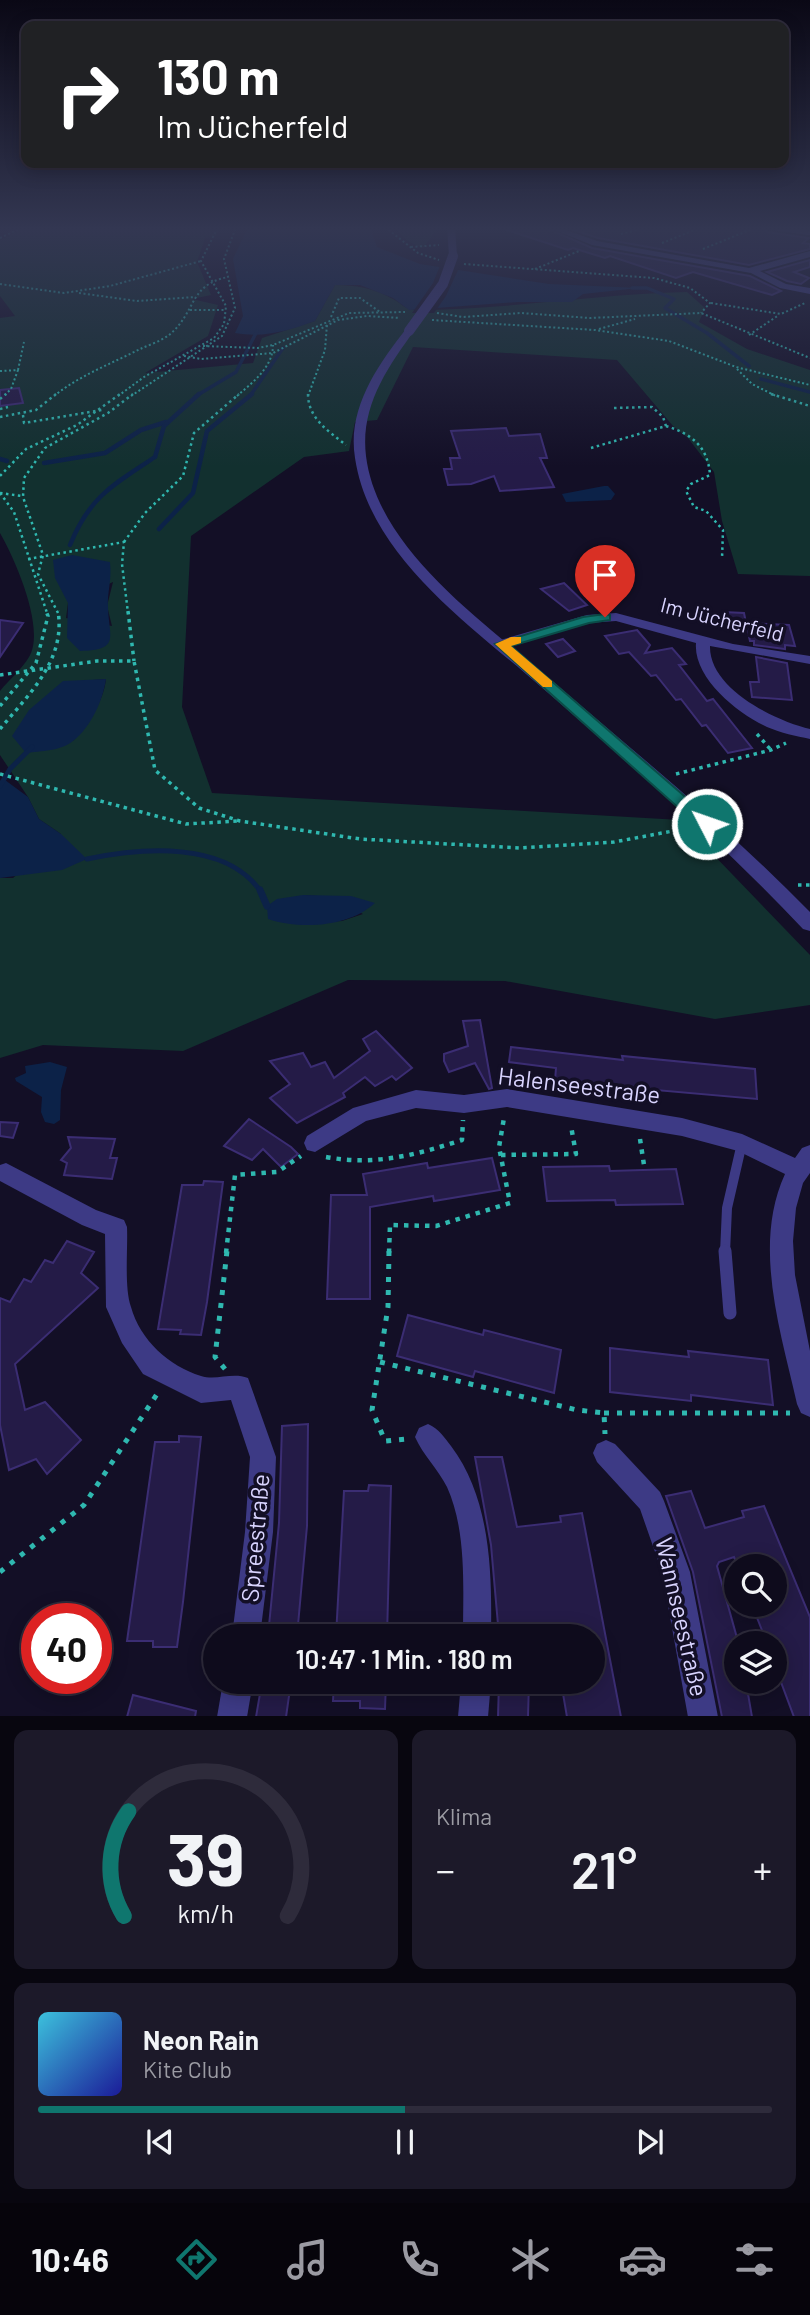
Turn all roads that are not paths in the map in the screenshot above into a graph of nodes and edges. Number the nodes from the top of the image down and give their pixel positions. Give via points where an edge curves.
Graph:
1 (426, 307) edge
2 (703, 640) junction
3 (502, 644) junction
4 (810, 660) edge
5 (806, 733) edge
6 (810, 924) edge
7 (742, 1143) junction
8 (311, 1147) road end
9 (803, 1162) edge
10 (6, 1173) dead end
11 (730, 1313) dead end
12 (803, 1408) edge
13 (428, 1437) road end
14 (606, 1453) road end
15 (248, 1624) edge
16 (477, 1624) edge
17 (236, 1694) edge
18 (475, 1694) edge
19 (232, 1716) edge
20 (473, 1716) edge
21 (704, 1716) edge

1 - 3 street, bridge via 372,383 359,422 369,494 387,529 417,566
2 - 3 street, Im Jücherfeld via 617,617 587,619
2 - 4 street, Im Jücherfeld
2 - 5 street via 705,661 736,699 772,723
3 - 6 street via 707,824
7 - 8 street, Halenseestraße via 636,1118 507,1098 464,1104 416,1099 360,1114
7 - 9 street, Halenseestraße
7 - 11 lane via 723,1219
9 - 12 street via 782,1215 781,1247
10 - 15 street, Spreestraße via 116,1227 118,1307 152,1366 201,1390 239,1387 263,1457
13 - 16 street via 456,1478 468,1521 477,1579
14 - 21 street, Wannseestraße via 651,1502 676,1572
17 - 19 street
18 - 20 street

